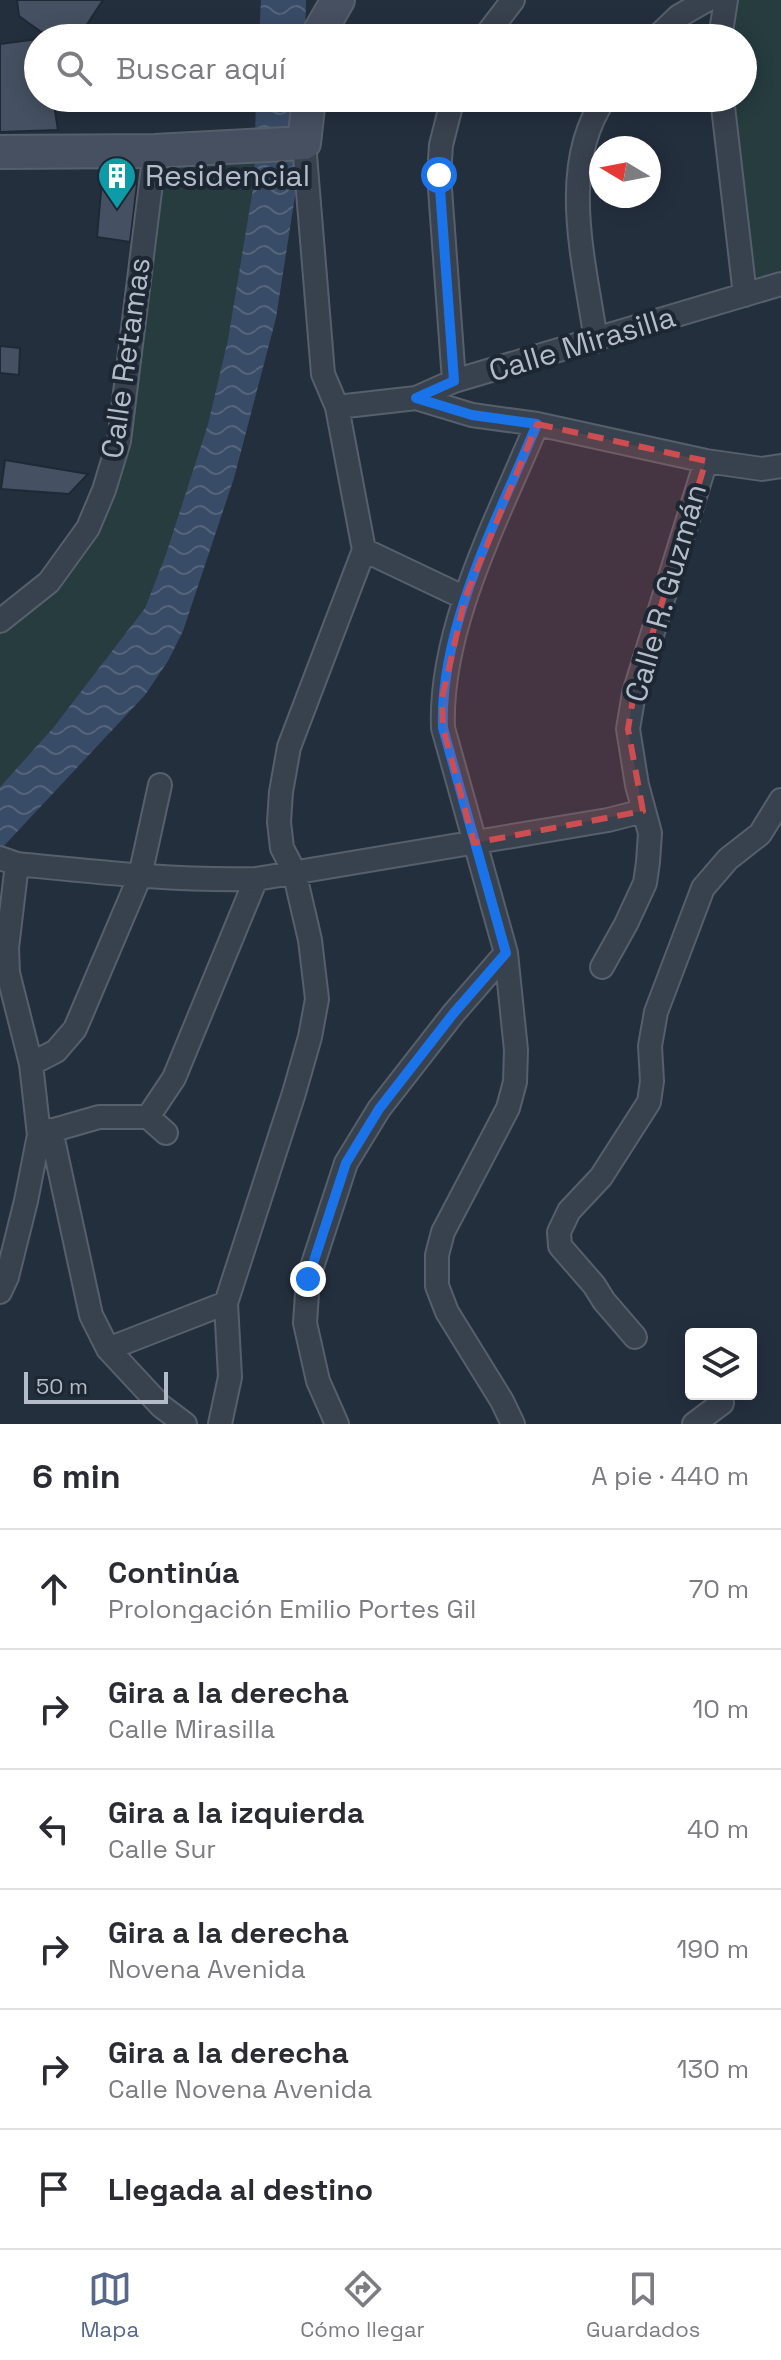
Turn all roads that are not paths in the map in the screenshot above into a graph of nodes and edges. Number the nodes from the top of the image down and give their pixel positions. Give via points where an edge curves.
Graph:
1 (316, 0) edge
2 (338, 0) edge
3 (513, 0) edge
4 (707, 0) edge
5 (726, 0) edge
6 (316, 24) edge
7 (324, 24) edge
8 (495, 24) edge
9 (671, 24) edge
10 (722, 24) edge
11 (306, 112) edge
12 (449, 112) edge
13 (595, 112) edge
14 (724, 112) edge
15 (300, 142) junction
16 (155, 151) junction
17 (0, 152) edge
18 (781, 284) edge
19 (745, 295) junction
20 (596, 341) junction
21 (454, 381) junction
22 (416, 398) junction
23 (337, 407) junction
24 (537, 424) junction
25 (706, 461) junction
26 (781, 466) edge
27 (364, 550) junction
28 (465, 598) junction
29 (0, 621) edge
30 (160, 785) dead end
31 (781, 800) edge
32 (643, 811) junction
33 (474, 843) junction
34 (8, 861) edge
35 (294, 871) junction
36 (140, 876) junction
37 (256, 879) junction
38 (506, 953) junction
39 (602, 967) dead end
40 (4, 981) edge
41 (31, 1064) junction
42 (148, 1117) junction
43 (45, 1132) junction
44 (166, 1133) dead end
45 (0, 1292) edge
46 (226, 1303) junction
47 (635, 1337) dead end
48 (108, 1349) junction
49 (722, 1403) dead end
50 (185, 1424) edge
51 (220, 1424) edge
52 (337, 1424) edge
53 (513, 1424) edge
54 (694, 1424) edge

1 - 6 street
2 - 7 street
3 - 8 street
4 - 9 street
5 - 10 street
11 - 15 street
12 - 21 street via 439,175
13 - 20 street via 580,151 580,232
14 - 19 street
15 - 16 street
15 - 23 street via 323,374
16 - 17 street
16 - 29 street, Calle Retamas via 119,441 104,490 88,528 49,582
18 - 19 street, Calle Mirasilla
19 - 20 street, Calle Mirasilla
20 - 21 street, Calle Mirasilla
21 - 22 street, Calle Mirasilla
22 - 23 street, Calle Mirasilla
22 - 24 street via 472,415
23 - 27 street
24 - 25 street
24 - 28 street
25 - 26 street via 762,469
25 - 32 street, Calle R. Guzmán via 634,693 628,729
27 - 28 street
27 - 35 street via 289,747 279,822 282,848
28 - 33 street via 442,698 443,728
30 - 36 street
31 - 47 street via 760,834 703,888 656,1012 649,1102 559,1232 560,1246
32 - 33 street
32 - 39 street, Calle R. Guzmán via 650,833 645,883
33 - 35 street
33 - 38 street
34 - 36 street
34 - 40 street
35 - 37 street
35 - 46 street via 317,999 298,1079
36 - 37 street
36 - 41 street via 75,1029 56,1051
37 - 42 street via 174,1078
38 - 52 street via 379,1109 346,1163 308,1279 305,1323 318,1381
38 - 53 street via 515,1082 508,1108 443,1232 437,1286
40 - 41 street
41 - 43 street
42 - 43 street via 99,1117
42 - 44 street
43 - 45 street
43 - 48 street via 91,1315
46 - 48 street
46 - 51 street via 230,1377
48 - 50 street
49 - 54 street

